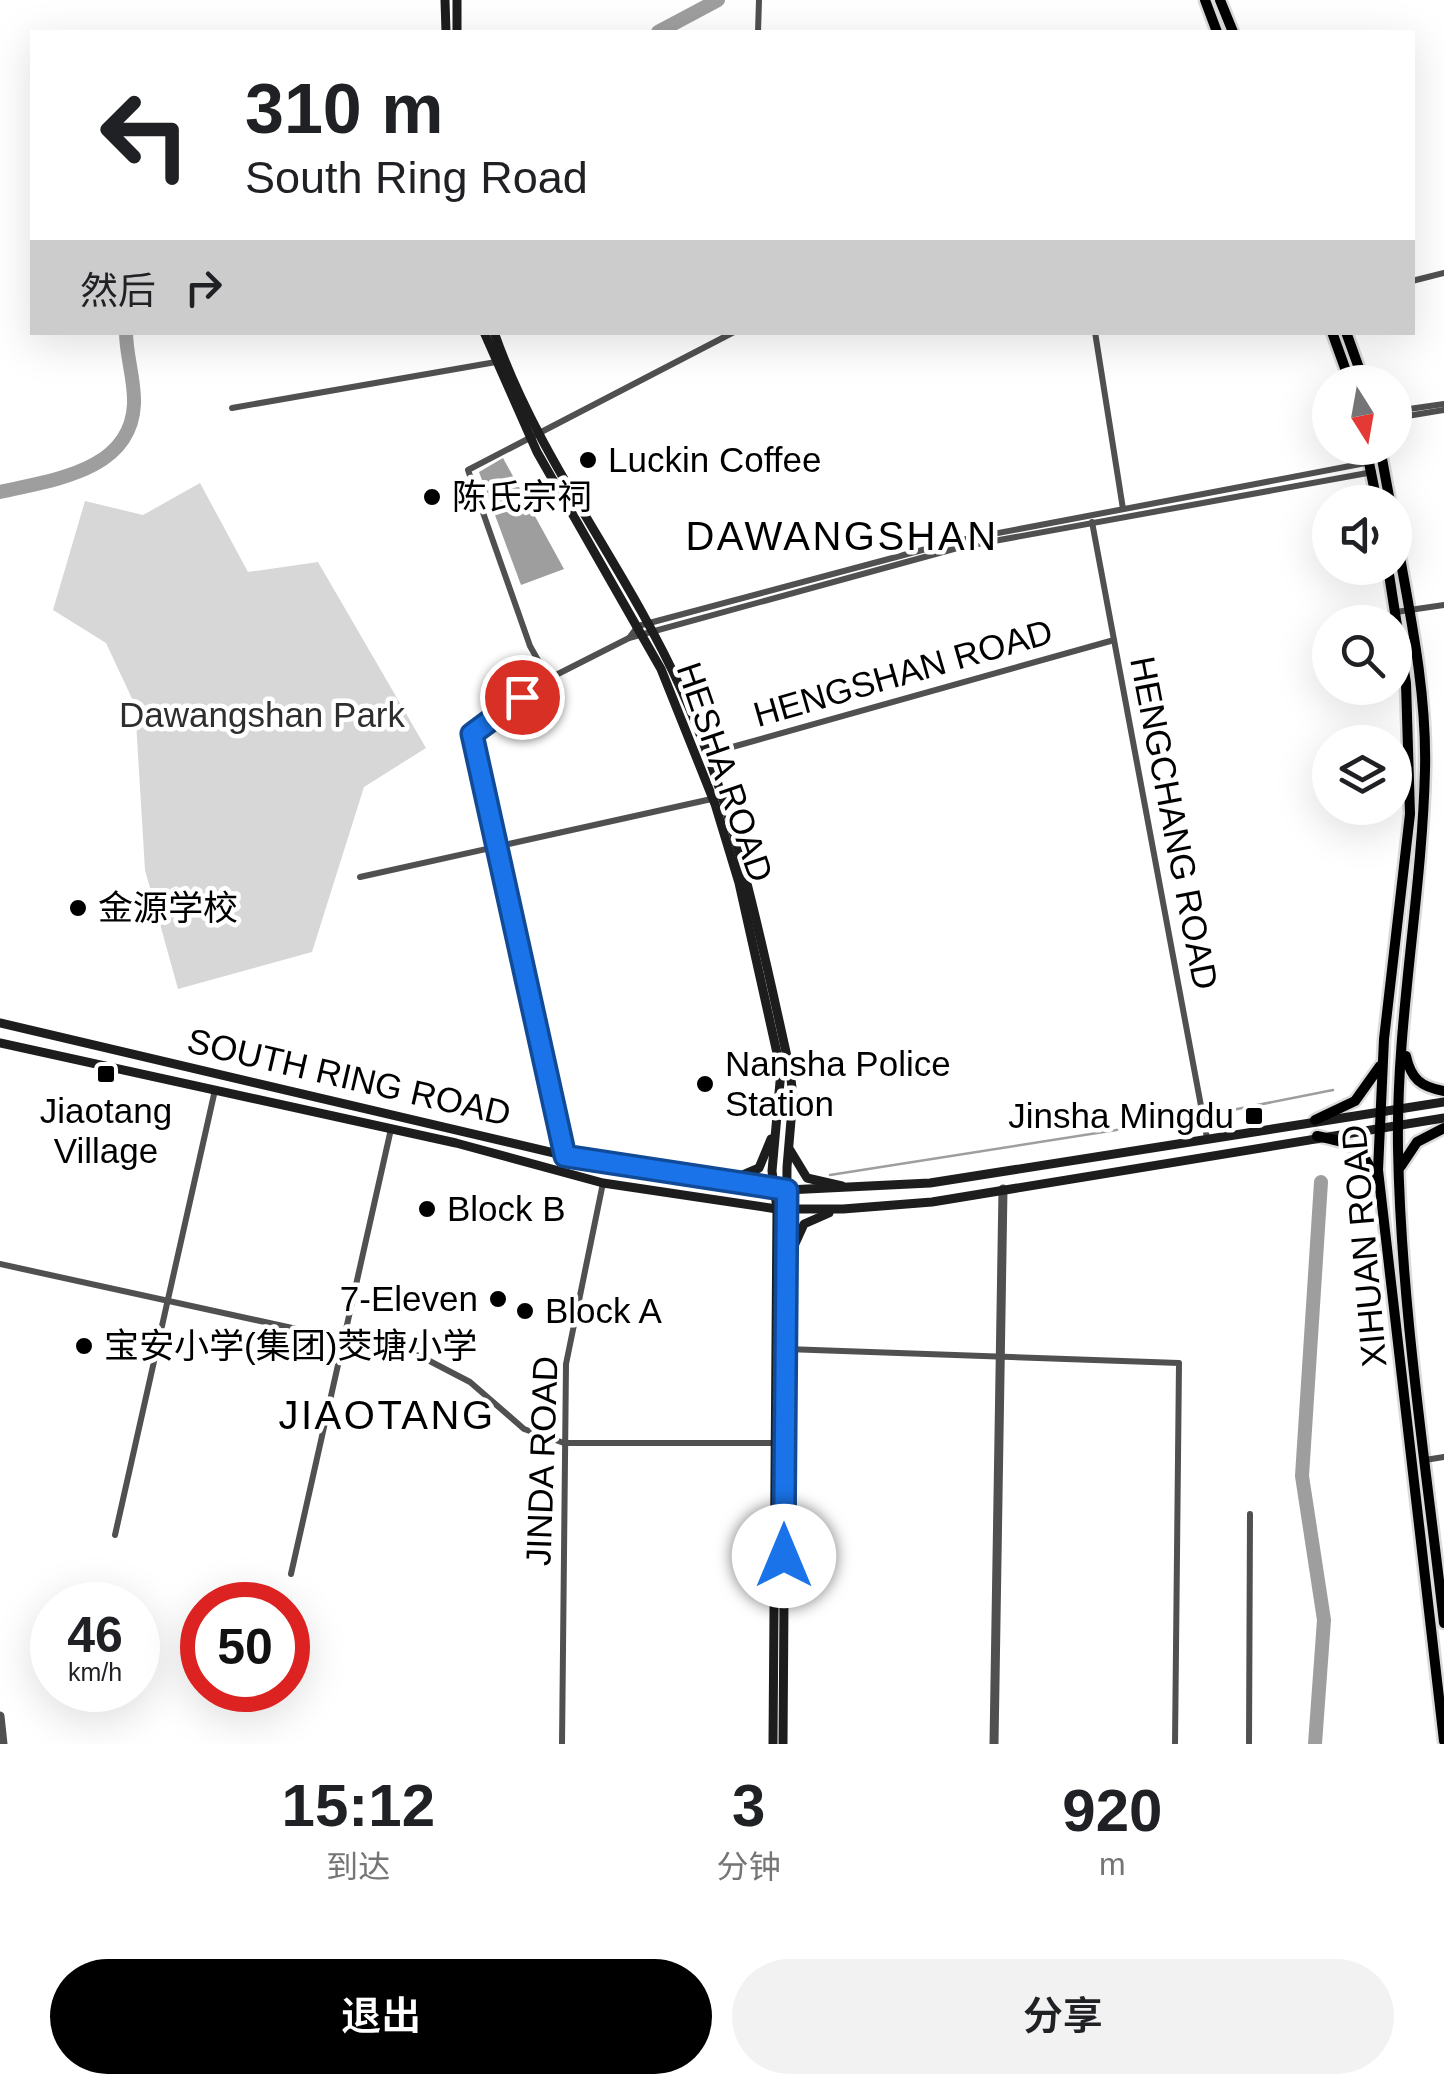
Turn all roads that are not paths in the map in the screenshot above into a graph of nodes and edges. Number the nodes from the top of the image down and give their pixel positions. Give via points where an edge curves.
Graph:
1 (446, 0) edge
2 (457, 0) edge
3 (759, 0) edge
4 (1205, 0) edge
5 (1220, 0) edge
6 (446, 30) edge
7 (457, 30) edge
8 (758, 30) edge
9 (1217, 30) edge
10 (1232, 30) edge
11 (1444, 273) edge
12 (1415, 280) edge
13 (485, 335) edge
14 (495, 335) edge
15 (728, 335) edge
16 (1095, 335) edge
17 (1333, 335) edge
18 (1347, 335) edge
19 (496, 362) junction
20 (1344, 365) edge
21 (1358, 365) edge
22 (1444, 407) edge
23 (232, 408) dead end
24 (1412, 412) edge
25 (534, 436) junction
26 (1369, 465) edge
27 (1374, 465) edge
28 (1370, 468) junction
29 (1374, 485) edge
30 (1123, 514) junction
31 (1092, 519) junction
32 (1444, 605) edge
33 (1412, 610) edge
34 (645, 630) junction
35 (1412, 639) edge
36 (1114, 640) junction
37 (548, 678) junction
38 (1408, 705) edge
39 (710, 762) junction
40 (717, 798) junction
41 (496, 847) junction
42 (360, 877) dead end
43 (0, 1024) edge
44 (1403, 1040) junction
45 (0, 1043) edge
46 (1383, 1060) junction
47 (214, 1090) junction
48 (1444, 1091) edge
49 (1444, 1102) edge
50 (1400, 1108) junction
51 (1380, 1111) junction
52 (1444, 1118) edge
53 (1315, 1120) junction
54 (777, 1122) junction
55 (1399, 1125) junction
56 (1379, 1128) junction
57 (1444, 1128) edge
58 (391, 1129) junction
59 (1317, 1136) junction
60 (1207, 1138) junction
61 (789, 1146) junction
62 (565, 1156) junction
63 (1400, 1172) junction
64 (718, 1182) junction
65 (603, 1183) junction
66 (870, 1189) junction
67 (1003, 1189) junction
68 (774, 1190) junction
69 (787, 1190) junction
70 (1380, 1191) junction
71 (782, 1209) junction
72 (844, 1209) junction
73 (0, 1264) edge
74 (786, 1264) junction
75 (168, 1300) junction
76 (344, 1339) junction
77 (781, 1349) junction
78 (1000, 1357) junction
79 (564, 1443) junction
80 (780, 1443) junction
81 (1444, 1457) edge
82 (1425, 1460) junction
83 (1250, 1514) dead end
84 (115, 1535) dead end
85 (291, 1574) dead end
86 (1444, 1623) edge
87 (0, 1716) edge
88 (1444, 1741) edge
89 (3, 1744) edge
90 (562, 1744) edge
91 (773, 1744) edge
92 (783, 1744) edge
93 (994, 1744) edge
94 (1175, 1744) edge
95 (1249, 1744) edge

1 - 6 main road
2 - 7 main road
3 - 8 street
4 - 9 main road
5 - 10 main road
11 - 12 street
13 - 19 main road, HESHA ROAD
14 - 25 main road, HESHA ROAD
15 - 25 street
16 - 30 street
17 - 20 main road
18 - 21 main road
19 - 23 street
19 - 25 main road, HESHA ROAD
22 - 24 street
25 - 34 main road, HESHA ROAD
25 - 37 street via 468,470 530,646
26 - 28 main road
27 - 28 street
28 - 29 main road
28 - 30 street
30 - 31 street
31 - 34 street via 961,546
31 - 36 street, HENGCHANG ROAD
32 - 33 street
34 - 37 street
34 - 39 main road, HESHA ROAD
34 - 40 main road, HESHA ROAD
35 - 44 main road, XIHUAN ROAD via 1425,767
36 - 39 street, HENGSHAN ROAD via 724,748
36 - 60 street, HENGCHANG ROAD
37 - 41 street via 472,734
38 - 46 main road, XIHUAN ROAD via 1410,814
39 - 40 main road, HESHA ROAD
40 - 41 street
40 - 54 main road, HESHA ROAD via 781,1072
40 - 61 main road, HESHA ROAD via 747,881 790,1070
41 - 42 street
41 - 62 street
43 - 62 main road, SOUTH RING ROAD
44 - 48 main road via 1414,1078
44 - 50 main road, XIHUAN ROAD
45 - 47 main road, SOUTH RING ROAD
46 - 51 main road, XIHUAN ROAD
46 - 53 main road via 1355,1101
47 - 58 main road, SOUTH RING ROAD
47 - 75 street
49 - 50 main road, SOUTH RING ROAD
50 - 51 main road, SOUTH RING ROAD
50 - 55 main road, XIHUAN ROAD
51 - 53 main road, SOUTH RING ROAD
51 - 56 main road, XIHUAN ROAD
52 - 55 main road, SOUTH RING ROAD
53 - 60 main road, SOUTH RING ROAD
54 - 64 main road via 759,1168
54 - 68 main road, HESHA ROAD
55 - 56 main road, SOUTH RING ROAD
55 - 63 main road, XIHUAN ROAD
56 - 59 main road, SOUTH RING ROAD
56 - 70 main road, XIHUAN ROAD
57 - 63 main road via 1416,1142
58 - 65 main road, SOUTH RING ROAD
58 - 76 street
59 - 67 main road, SOUTH RING ROAD
59 - 70 main road via 1363,1151
60 - 66 main road, SOUTH RING ROAD
61 - 66 main road via 807,1178
61 - 69 main road, HESHA ROAD
62 - 64 main road, SOUTH RING ROAD
63 - 82 main road, XIHUAN ROAD
64 - 68 main road, SOUTH RING ROAD
65 - 71 main road, SOUTH RING ROAD
65 - 79 street, JINDA ROAD via 566,1364
66 - 69 main road, SOUTH RING ROAD
67 - 72 main road, SOUTH RING ROAD
67 - 78 street
68 - 69 main road, SOUTH RING ROAD
68 - 71 main road, HESHA ROAD
69 - 71 main road, HESHA ROAD
70 - 88 main road, XIHUAN ROAD
71 - 72 main road, SOUTH RING ROAD
71 - 74 main road
71 - 77 main road
72 - 74 main road via 804,1224
73 - 75 street
74 - 77 main road
75 - 76 street
75 - 84 street
76 - 79 street via 446,1367 524,1429
76 - 85 street
77 - 78 street
77 - 80 main road
78 - 93 street
78 - 94 street via 1179,1364
79 - 80 street
79 - 90 street, JINDA ROAD
80 - 91 main road
80 - 92 main road
81 - 82 street
82 - 86 main road, XIHUAN ROAD
83 - 95 street
87 - 89 street

